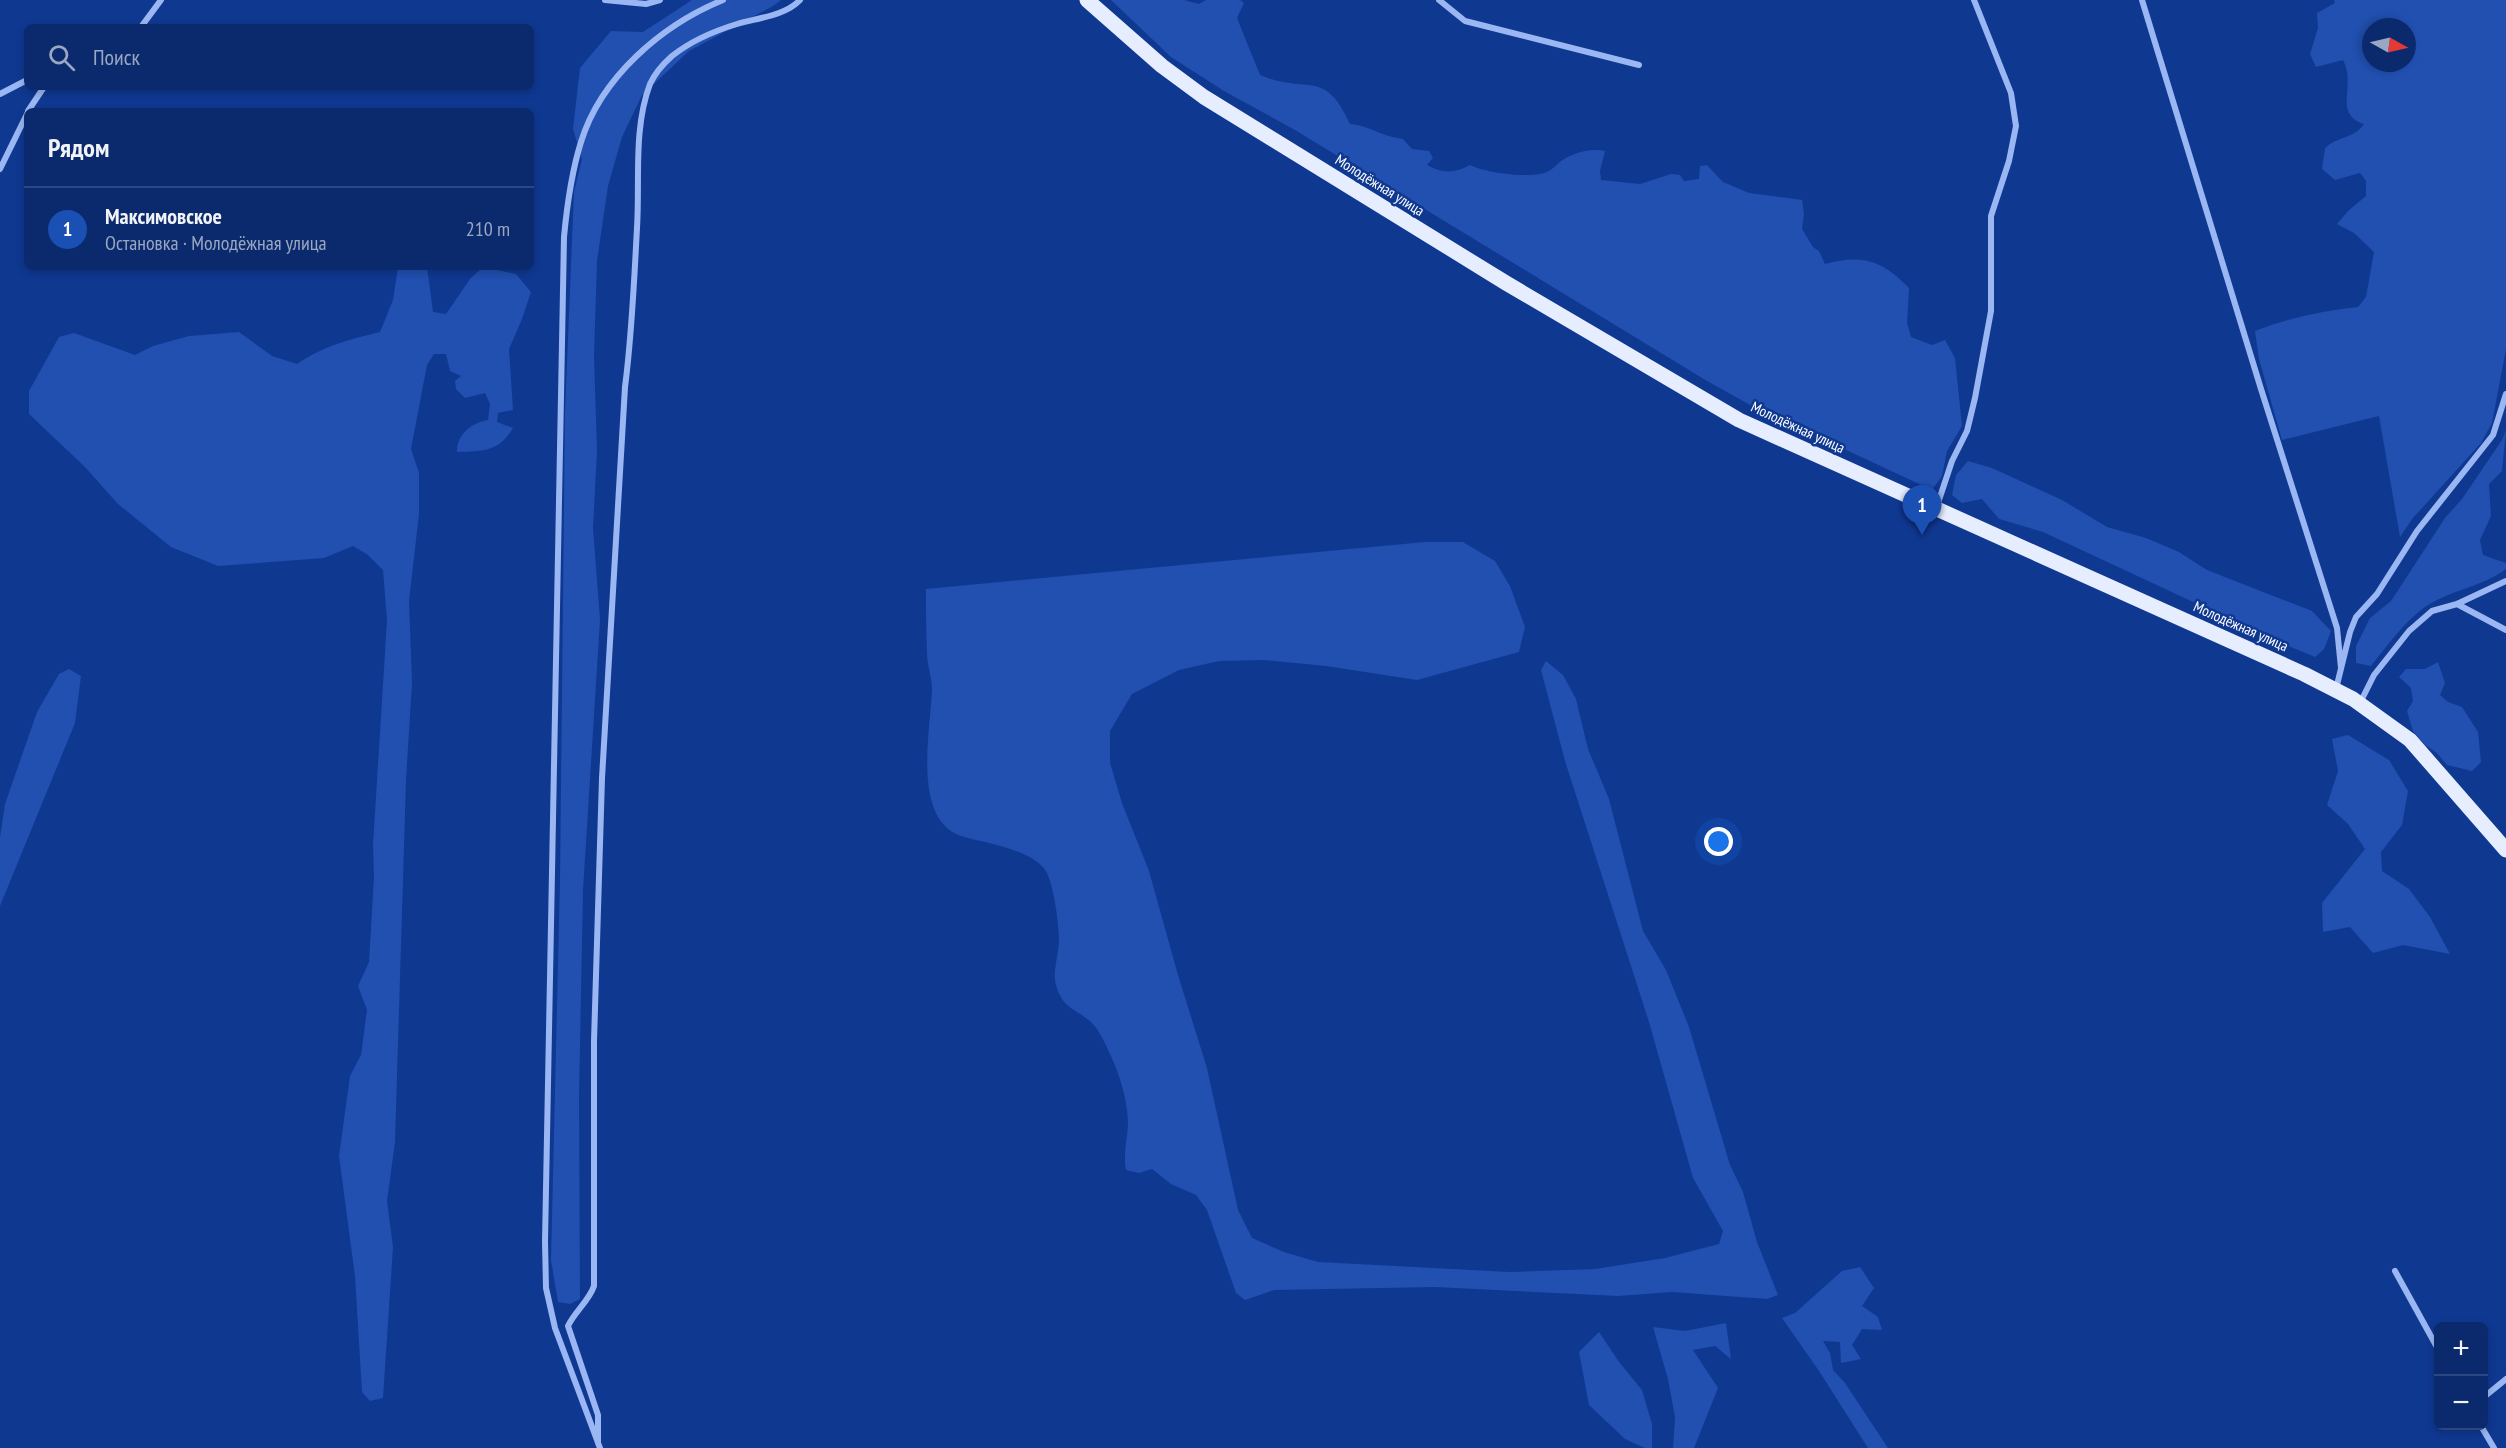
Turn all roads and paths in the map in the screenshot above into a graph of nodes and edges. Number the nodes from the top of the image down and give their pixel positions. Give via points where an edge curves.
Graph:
1 (161, 0) edge
2 (605, 0) edge
3 (660, 0) edge
4 (723, 0) edge
5 (800, 0) edge
6 (1087, 0) edge
7 (1439, 0) edge
8 (1974, 0) edge
9 (2142, 0) edge
10 (143, 24) edge
11 (1639, 65) dead end
12 (24, 82) edge
13 (42, 90) edge
14 (0, 94) edge
15 (31, 108) edge
16 (24, 120) edge
17 (0, 169) edge
18 (2506, 394) edge
19 (1936, 510) junction
20 (2506, 581) edge
21 (2457, 604) junction
22 (2506, 630) edge
23 (2341, 668) junction
24 (2336, 690) junction
25 (2359, 703) junction
26 (2506, 850) edge
27 (2395, 1271) dead end
28 (2434, 1340) edge
29 (2506, 1379) edge
30 (2488, 1394) edge
31 (2484, 1430) edge
32 (599, 1446) edge
33 (2494, 1448) edge

1 - 10 street
2 - 3 street via 646,4
4 - 32 street via 696,11 660,35 629,64 601,100 581,140 569,187 564,237 546,1288 555,1328
5 - 32 street via 754,22 716,31 673,56 657,70 643,110 602,778 594,1041 594,1286 591,1297 568,1326 598,1415
6 - 19 main road, Молодёжная улица via 1204,97 1506,283 1739,420
7 - 11 street via 1465,21
8 - 19 street via 2011,93 2016,126 1991,216 1991,311 1975,398 1967,431
9 - 23 street via 2337,628
12 - 14 street
13 - 15 street
16 - 17 street
18 - 23 street via 2493,435 2356,617
19 - 24 main road, Молодёжная улица
20 - 21 street
21 - 22 street
21 - 25 street via 2432,611 2409,631 2374,675
23 - 24 street
24 - 25 main road, Молодёжная улица
25 - 26 main road, Молодёжная улица via 2410,740
27 - 28 street
29 - 30 street
31 - 33 street

